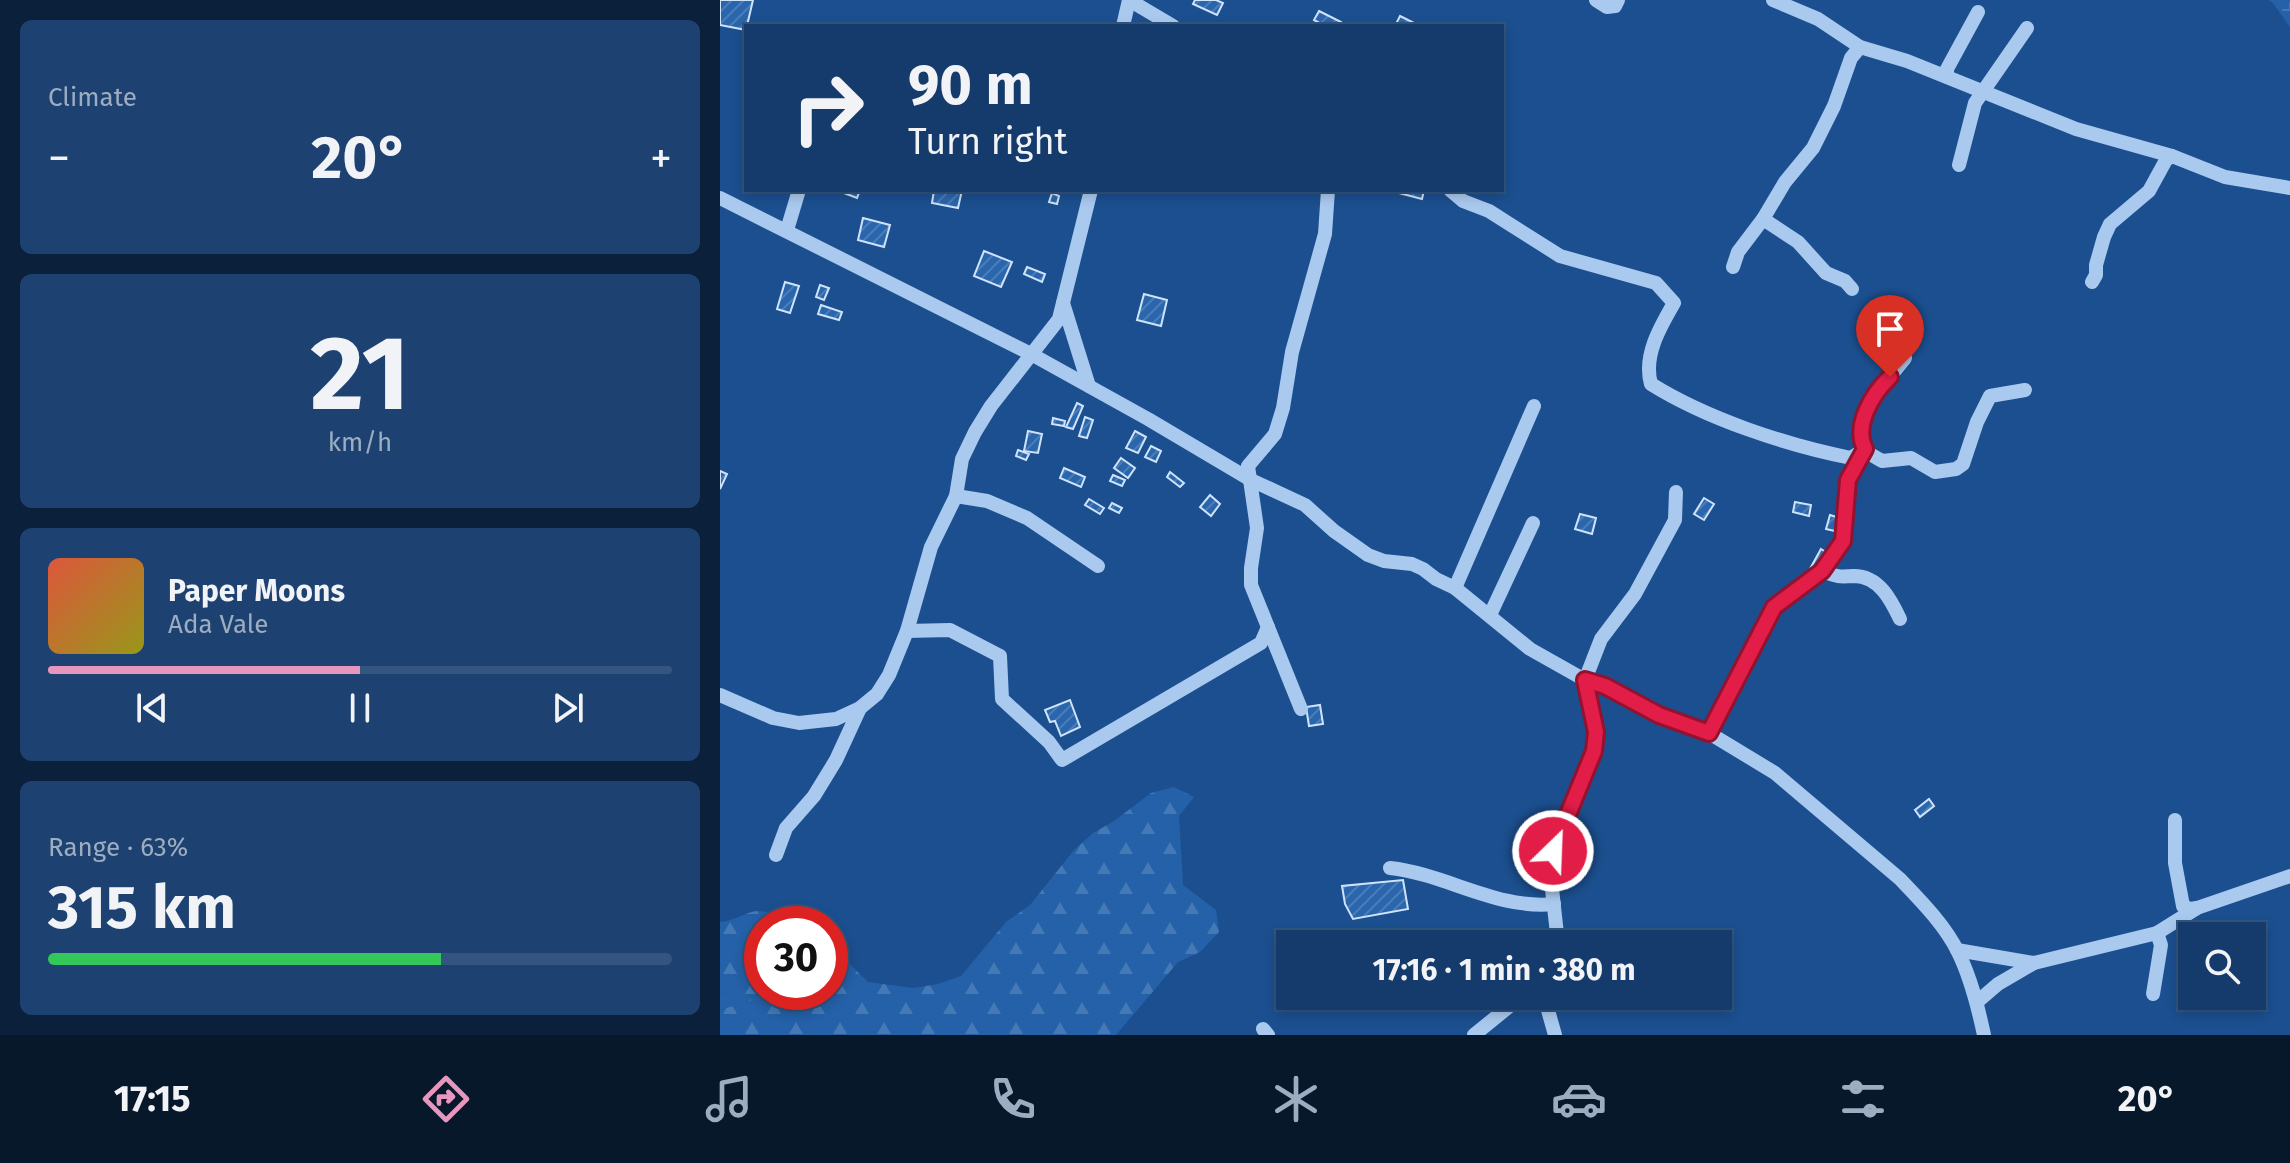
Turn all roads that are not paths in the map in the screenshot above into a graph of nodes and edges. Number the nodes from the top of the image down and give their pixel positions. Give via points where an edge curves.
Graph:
1 (1129, 0) edge
2 (1596, 0) edge
3 (1618, 0) edge
4 (1773, 0) edge
5 (1978, 12) dead end
6 (1123, 24) edge
7 (1170, 24) edge
8 (2027, 28) dead end
9 (1860, 47) junction
10 (1947, 76) junction
11 (1982, 90) junction
12 (2172, 156) junction
13 (1959, 165) dead end
14 (2290, 188) edge
15 (798, 192) edge
16 (1091, 192) edge
17 (1328, 192) edge
18 (1452, 192) edge
19 (720, 198) edge
20 (1763, 219) junction
21 (787, 230) junction
22 (1733, 267) dead end
23 (2092, 282) dead end
24 (1852, 289) dead end
25 (1063, 303) junction
26 (1031, 354) junction
27 (1905, 358) dead end
28 (1089, 386) junction
29 (2025, 390) dead end
30 (1534, 406) dead end
31 (1865, 449) junction
32 (1251, 480) junction
33 (1676, 492) dead end
34 (956, 496) junction
35 (1533, 523) dead end
36 (1098, 566) dead end
37 (1822, 571) junction
38 (1455, 588) junction
39 (1490, 615) junction
40 (1900, 619) dead end
41 (1268, 627) junction
42 (907, 631) junction
43 (1585, 680) junction
44 (720, 695) edge
45 (860, 708) junction
46 (1301, 709) dead end
47 (1709, 733) junction
48 (2175, 820) dead end
49 (776, 855) dead end
50 (1390, 868) dead end
51 (2290, 876) edge
52 (1554, 904) junction
53 (2197, 908) junction
54 (1557, 930) edge
55 (2157, 933) junction
56 (1957, 950) junction
57 (2034, 963) junction
58 (2153, 994) dead end
59 (1977, 1002) junction
60 (1505, 1010) edge
61 (1548, 1010) edge
62 (1474, 1035) edge
63 (1555, 1035) edge
64 (1984, 1035) edge

1 - 6 street
1 - 7 street
2 - 3 street via 1607,7
4 - 9 street via 1818,19
5 - 10 street
8 - 11 street
9 - 10 street
9 - 20 street via 1813,148
10 - 11 street
11 - 12 street via 2076,129
11 - 13 street
12 - 14 street via 2225,177
12 - 23 street via 2149,191 2110,224
15 - 21 street
16 - 25 street
17 - 32 street via 1325,234 1292,352 1283,408 1275,434 1248,466
18 - 31 street via 1560,256 1656,283 1674,303 1659,328 1647,370 1651,384 1727,420 1815,451 1851,458
19 - 21 street
20 - 22 street
20 - 24 street
21 - 26 street
25 - 26 street via 1059,319
25 - 28 street
26 - 28 street
26 - 34 street via 975,432 962,459
27 - 31 street via 1870,401 1861,435
28 - 32 street
29 - 31 street via 1990,396 1963,464 1956,469 1935,472 1911,458 1882,461
30 - 38 street
31 - 37 street via 1848,480 1843,541
32 - 38 street via 1305,505 1368,555 1412,564
32 - 41 street via 1257,528 1251,585
33 - 43 street via 1675,520 1635,594 1601,639
34 - 36 street via 987,501 1027,518
34 - 42 street via 931,547
35 - 39 street
37 - 40 street via 1842,579 1856,576 1883,588
37 - 47 street via 1774,607
38 - 39 street
39 - 43 street via 1530,649
41 - 42 street via 1261,643 1062,760 1002,699 1000,656 950,630
41 - 46 street
42 - 45 street via 889,675
43 - 47 street
43 - 52 street via 1595,742 1553,851
44 - 45 street via 799,723 836,719
45 - 49 street via 836,760 786,828
47 - 56 street via 1775,773 1900,879
48 - 53 street via 2183,906
50 - 52 street via 1494,897
51 - 53 street
52 - 54 street
53 - 55 street
55 - 57 street
55 - 58 street via 2161,945
56 - 57 street
56 - 59 street
57 - 59 street
59 - 64 street
60 - 62 street
61 - 63 street

